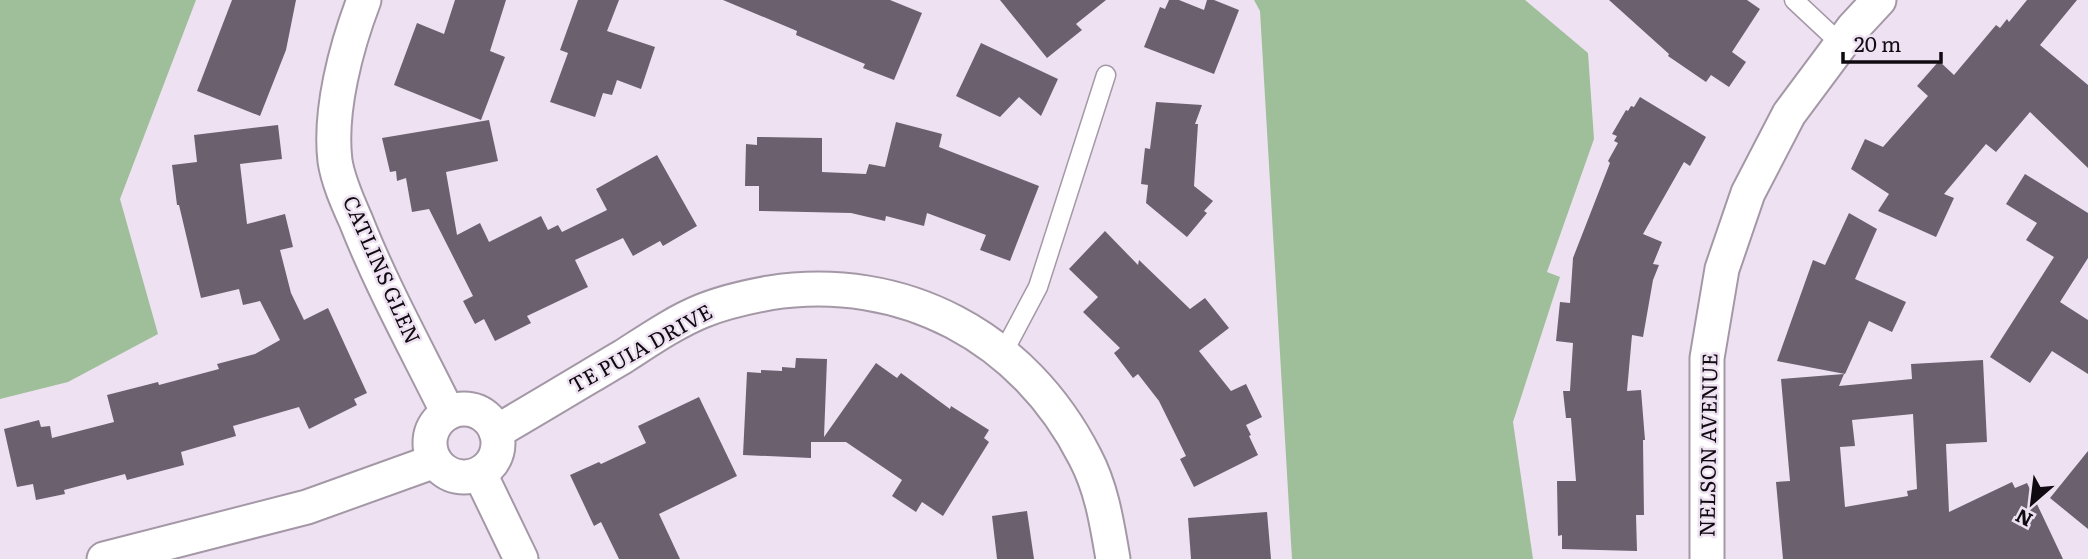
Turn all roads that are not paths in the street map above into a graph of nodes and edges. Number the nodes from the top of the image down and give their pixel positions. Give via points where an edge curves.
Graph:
1 (364, 0) edge
2 (1794, 0) edge
3 (1879, 0) edge
4 (1841, 44) junction
5 (1106, 75) dead end
6 (1003, 353) junction
7 (448, 413) junction
8 (496, 432) junction
9 (435, 461) junction
10 (480, 474) junction
11 (104, 559) edge
12 (521, 559) edge
13 (1113, 559) edge
14 (1707, 559) edge

1 - 7 street, CATLINS GLEN via 334,115 335,163 371,259
2 - 4 lane
3 - 4 street, NELSON AVENUE
4 - 14 street, NELSON AVENUE via 1789,114 1748,193 1722,269 1707,358
5 - 6 lane via 1038,287
6 - 8 street, TE PUIA DRIVE via 954,321 906,301 870,293 833,289 746,297 702,311
6 - 13 street, TE PUIA DRIVE via 1033,380 1086,458 1104,505
7 - 8 street via 459,409 482,414
7 - 9 street via 439,419 430,439
8 - 10 street via 496,456
9 - 10 street via 450,474
9 - 11 street via 307,507
10 - 12 street

